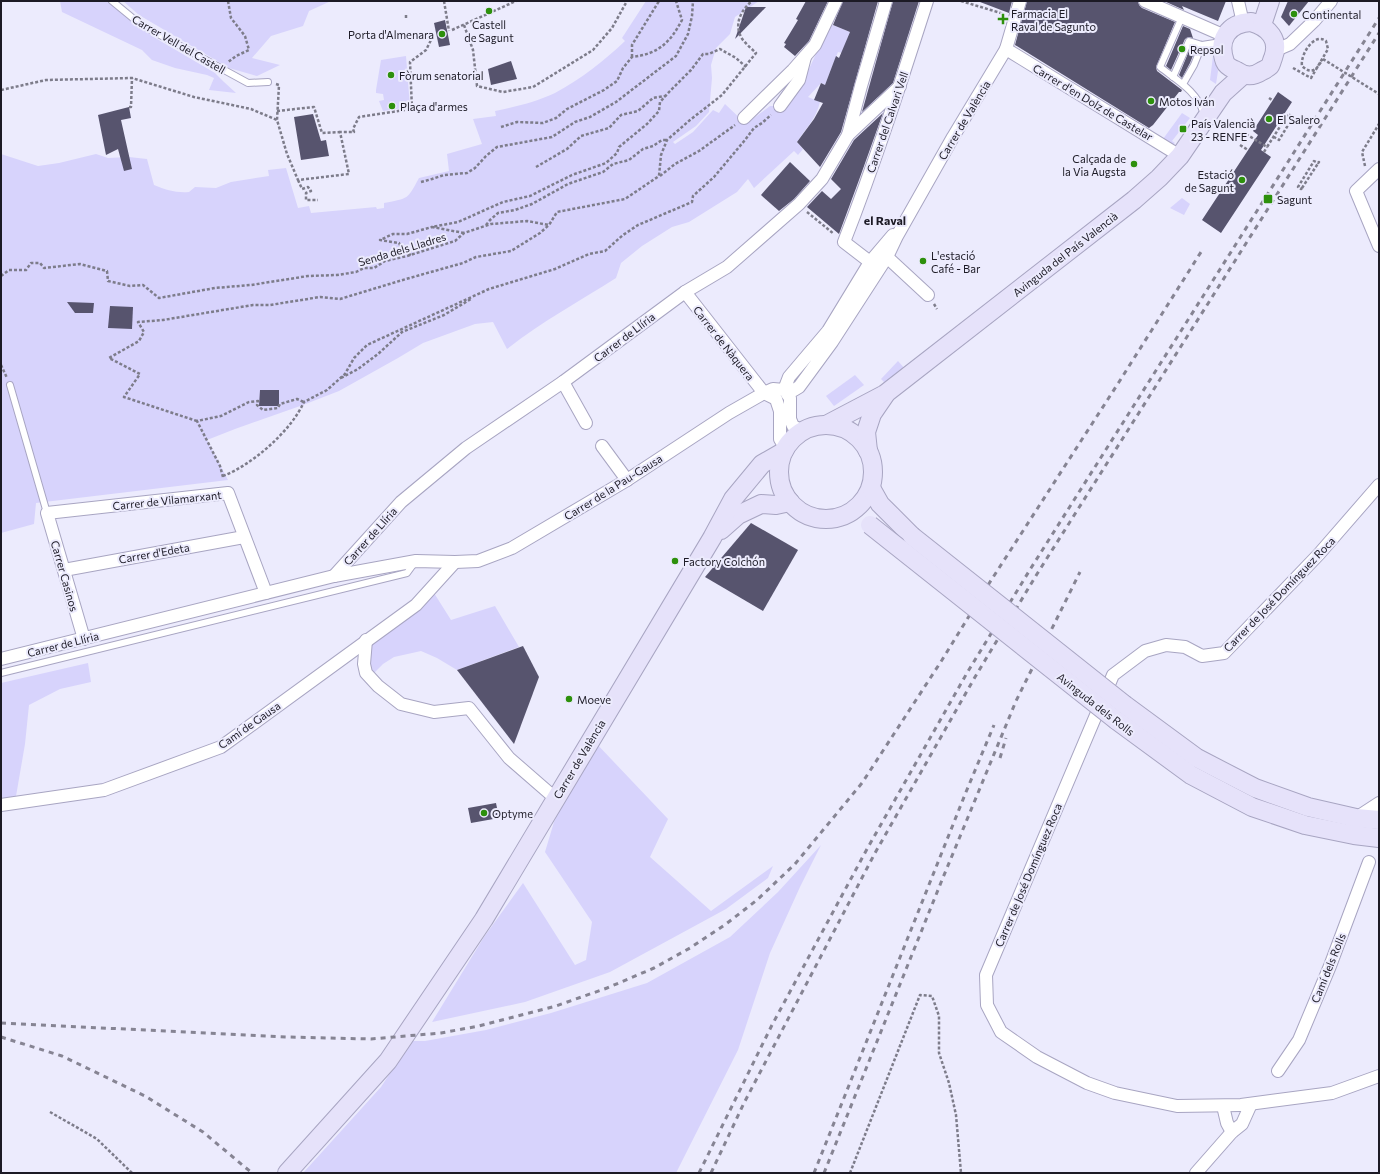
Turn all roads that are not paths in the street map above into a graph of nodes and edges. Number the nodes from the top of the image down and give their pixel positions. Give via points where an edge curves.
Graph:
1 (112, 1) edge
2 (836, 1) edge
3 (886, 1) edge
4 (927, 1) edge
5 (1020, 1) edge
6 (1145, 1) edge
7 (1238, 1) edge
8 (1259, 1) edge
9 (1270, 1) edge
10 (1331, 1) edge
11 (1182, 17) junction
12 (1252, 23) junction
13 (1224, 39) junction
14 (1202, 45) junction
15 (1006, 49) junction
16 (1276, 50) junction
17 (805, 56) junction
18 (1226, 65) junction
19 (1243, 76) junction
20 (1173, 77) junction
21 (268, 82) road end
22 (1183, 84) junction
23 (900, 86) junction
24 (1223, 94) junction
25 (780, 106) road end
26 (744, 118) road end
27 (1206, 119) junction
28 (848, 135) junction
29 (1180, 156) junction
30 (1379, 169) edge
31 (897, 236) junction
32 (1379, 246) edge
33 (887, 257) junction
34 (870, 262) junction
35 (685, 292) junction
36 (928, 295) dead end
37 (563, 382) junction
38 (10, 385) road end
39 (788, 388) junction
40 (764, 393) junction
41 (885, 394) junction
42 (586, 423) dead end
43 (826, 425) junction
44 (803, 431) junction
45 (602, 446) dead end
46 (784, 450) junction
47 (868, 451) junction
48 (627, 480) junction
49 (1379, 485) edge
50 (870, 488) junction
51 (790, 502) junction
52 (47, 513) junction
53 (841, 517) junction
54 (244, 537) junction
55 (712, 538) junction
56 (416, 561) junction
57 (455, 562) junction
58 (64, 570) junction
59 (334, 576) junction
60 (266, 593) junction
61 (84, 639) junction
62 (366, 640) junction
63 (1, 659) edge
64 (1, 673) edge
65 (555, 798) junction
66 (1379, 803) edge
67 (1, 805) edge
68 (1379, 820) edge
69 (1355, 826) junction
70 (1379, 838) edge
71 (1369, 862) dead end
72 (1278, 1070) dead end
73 (1379, 1076) edge
74 (1251, 1104) junction
75 (1222, 1106) junction
76 (1232, 1132) junction
77 (287, 1173) edge
78 (1196, 1173) edge

1 - 21 lane, Carrer Vell del Castell via 140,24 248,83
2 - 17 street via 815,45
3 - 28 street
4 - 23 street, Carrer del Calvari Vell
5 - 15 street, Carrer de València
6 - 11 street
7 - 12 street
8 - 12 main road
9 - 12 main road
10 - 16 street via 1290,44
11 - 13 street
11 - 20 lane via 1160,67
12 - 13 main road via 1232,27
12 - 16 main road via 1272,35
13 - 14 lane
13 - 18 main road via 1222,52
14 - 20 lane via 1189,41
14 - 22 lane
15 - 29 street, Carrer d'en Dolz de Castelar
15 - 31 street, Carrer de València
16 - 19 main road via 1270,66 1255,76
17 - 25 street via 799,80
17 - 26 street
18 - 19 main road
18 - 24 main road, Avinguda del País Valencià
19 - 24 main road, Avinguda del País Valencià
20 - 22 lane
22 - 27 lane via 1201,103
23 - 28 street, Carrer de Llíria
23 - 34 street, Carrer del Calvari Vell via 844,242
24 - 27 main road, Avinguda del País Valencià
27 - 29 main road, Avinguda del País Valencià
28 - 35 street, Carrer de Llíria via 822,179 799,204 727,267
29 - 41 main road, Avinguda del País Valencià via 1134,200
30 - 32 street via 1356,191
31 - 33 street, Carrer de València
31 - 34 street, Carrer de València via 893,235
33 - 36 street
33 - 39 street, Carrer de València via 832,342 798,387
34 - 39 street, Carrer de València via 828,331 789,377
35 - 37 street, Carrer de Llíria
35 - 40 street, Carrer de Nàquera
37 - 42 street
37 - 59 street, Carrer de Llíria via 466,448 401,502
38 - 52 lane
39 - 40 street via 773,389
39 - 44 street via 790,420 793,426
40 - 46 street, Carrer de Nàquera via 776,399 780,411 780,439
40 - 48 street, Carrer de la Pau-Gausa
41 - 43 main road, Avinguda del País Valencià
41 - 47 main road, Avinguda del País Valencià via 872,414 866,432
43 - 44 main road
43 - 47 main road via 843,428 858,437
44 - 46 main road
45 - 48 street
46 - 51 main road via 779,469 781,487
46 - 55 main road, Carrer de València via 762,464 733,499
47 - 50 main road via 873,470
48 - 57 street, Carrer de la Pau-Gausa via 512,548 478,561
49 - 75 street, Carrer de José Domínguez Roca via 1319,554 1224,653 1202,656 1185,647 1166,645 1145,651 1113,675 986,975 987,1005 1001,1032 1037,1056 1114,1093 1177,1106
50 - 53 main road via 864,501
50 - 69 main road, Avinguda dels Rolls, bridge via 880,504 912,536 1125,706 1197,758 1255,788
51 - 53 main road via 804,514 816,518
51 - 55 main road, Carrer de València via 776,505 760,504 749,509 738,515
52 - 54 street, Carrer de Vilamarxant via 228,493
52 - 58 street, Carrer Casinos
53 - 69 main road, Avinguda dels Rolls, bridge via 870,525 1116,720 1191,775 1252,807 1305,825
54 - 58 street, Carrer d'Edeta
54 - 60 street, Carrer de Vilamarxant
55 - 65 main road, Carrer de València
56 - 57 street, Carrer de la Pau-Gausa
56 - 59 street, Carrer de Llíria
56 - 64 lane via 407,573
57 - 62 street, Camí de Gausa via 416,605
58 - 61 street, Carrer Casinos
59 - 60 street, Carrer de Llíria
60 - 61 street, Carrer de Llíria
61 - 63 street, Carrer de Llíria
62 - 65 street via 366,673 378,686 401,704 434,712 469,708 510,758
62 - 67 street, Camí de Gausa via 221,747 104,790
65 - 77 main road, Carrer de València via 484,919 388,1061
66 - 69 street
68 - 69 main road, Avinguda dels Rolls
69 - 70 main road, Avinguda dels Rolls
71 - 72 street, Camí dels Rolls via 1299,1040
73 - 74 street, Carrer de José Domínguez Roca via 1332,1093
74 - 75 street, Carrer de José Domínguez Roca
74 - 76 street via 1242,1124
75 - 76 street
76 - 78 street

